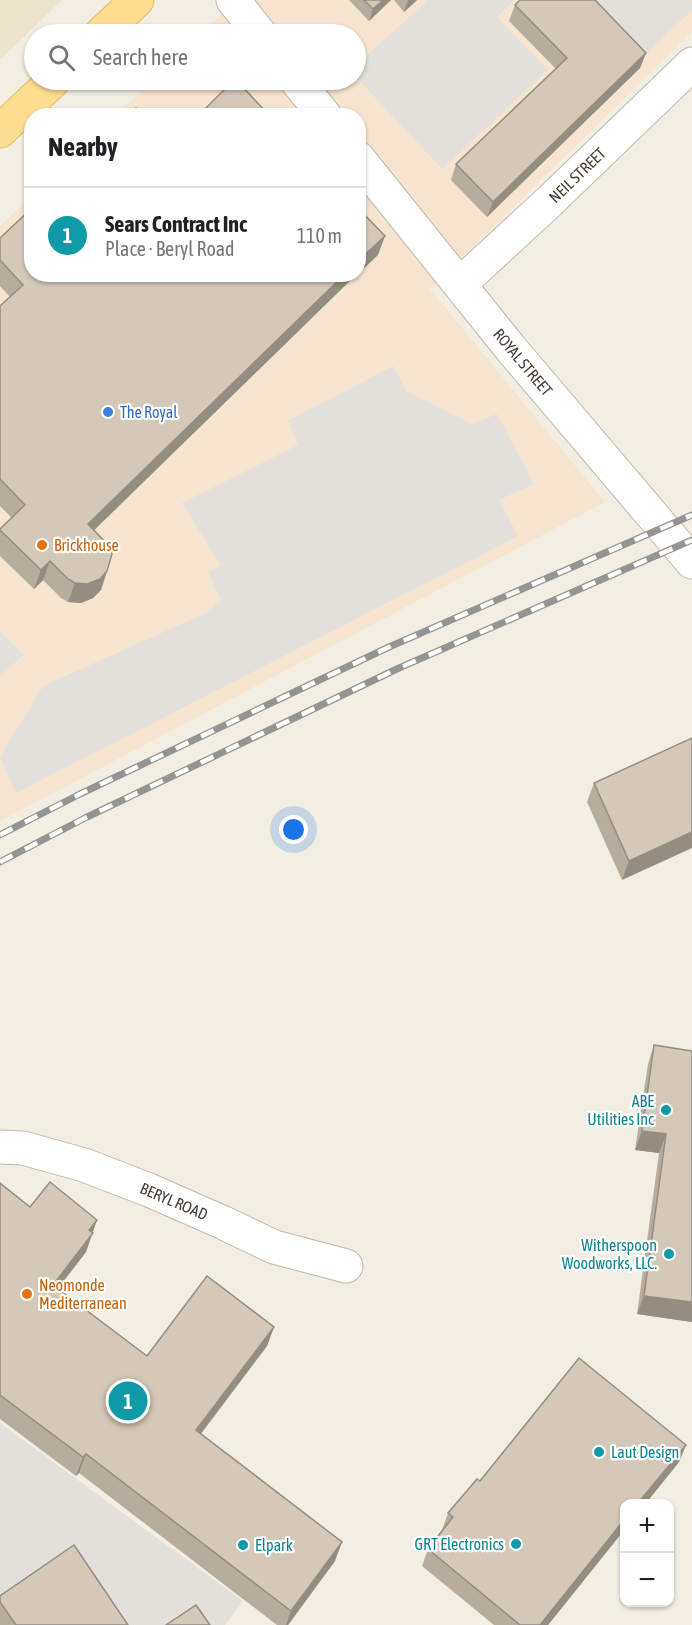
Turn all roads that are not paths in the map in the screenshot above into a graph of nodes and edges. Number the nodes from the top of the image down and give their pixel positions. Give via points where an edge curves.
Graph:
1 (137, 0) edge
2 (232, 0) edge
3 (112, 24) edge
4 (252, 24) edge
5 (692, 64) edge
6 (43, 90) edge
7 (304, 90) edge
8 (24, 108) edge
9 (24, 108) edge
10 (319, 108) edge
11 (0, 131) edge
12 (366, 168) edge
13 (460, 284) junction
14 (692, 562) edge
15 (0, 1147) edge
16 (346, 1266) dead end

1 - 3 main road
2 - 4 street
5 - 13 street, NEIL STREET
6 - 8 main road
7 - 10 street
9 - 11 main road
12 - 13 street, ROYAL STREET
13 - 14 street, ROYAL STREET
15 - 16 street, BERYL ROAD via 23,1148 84,1165 274,1247

